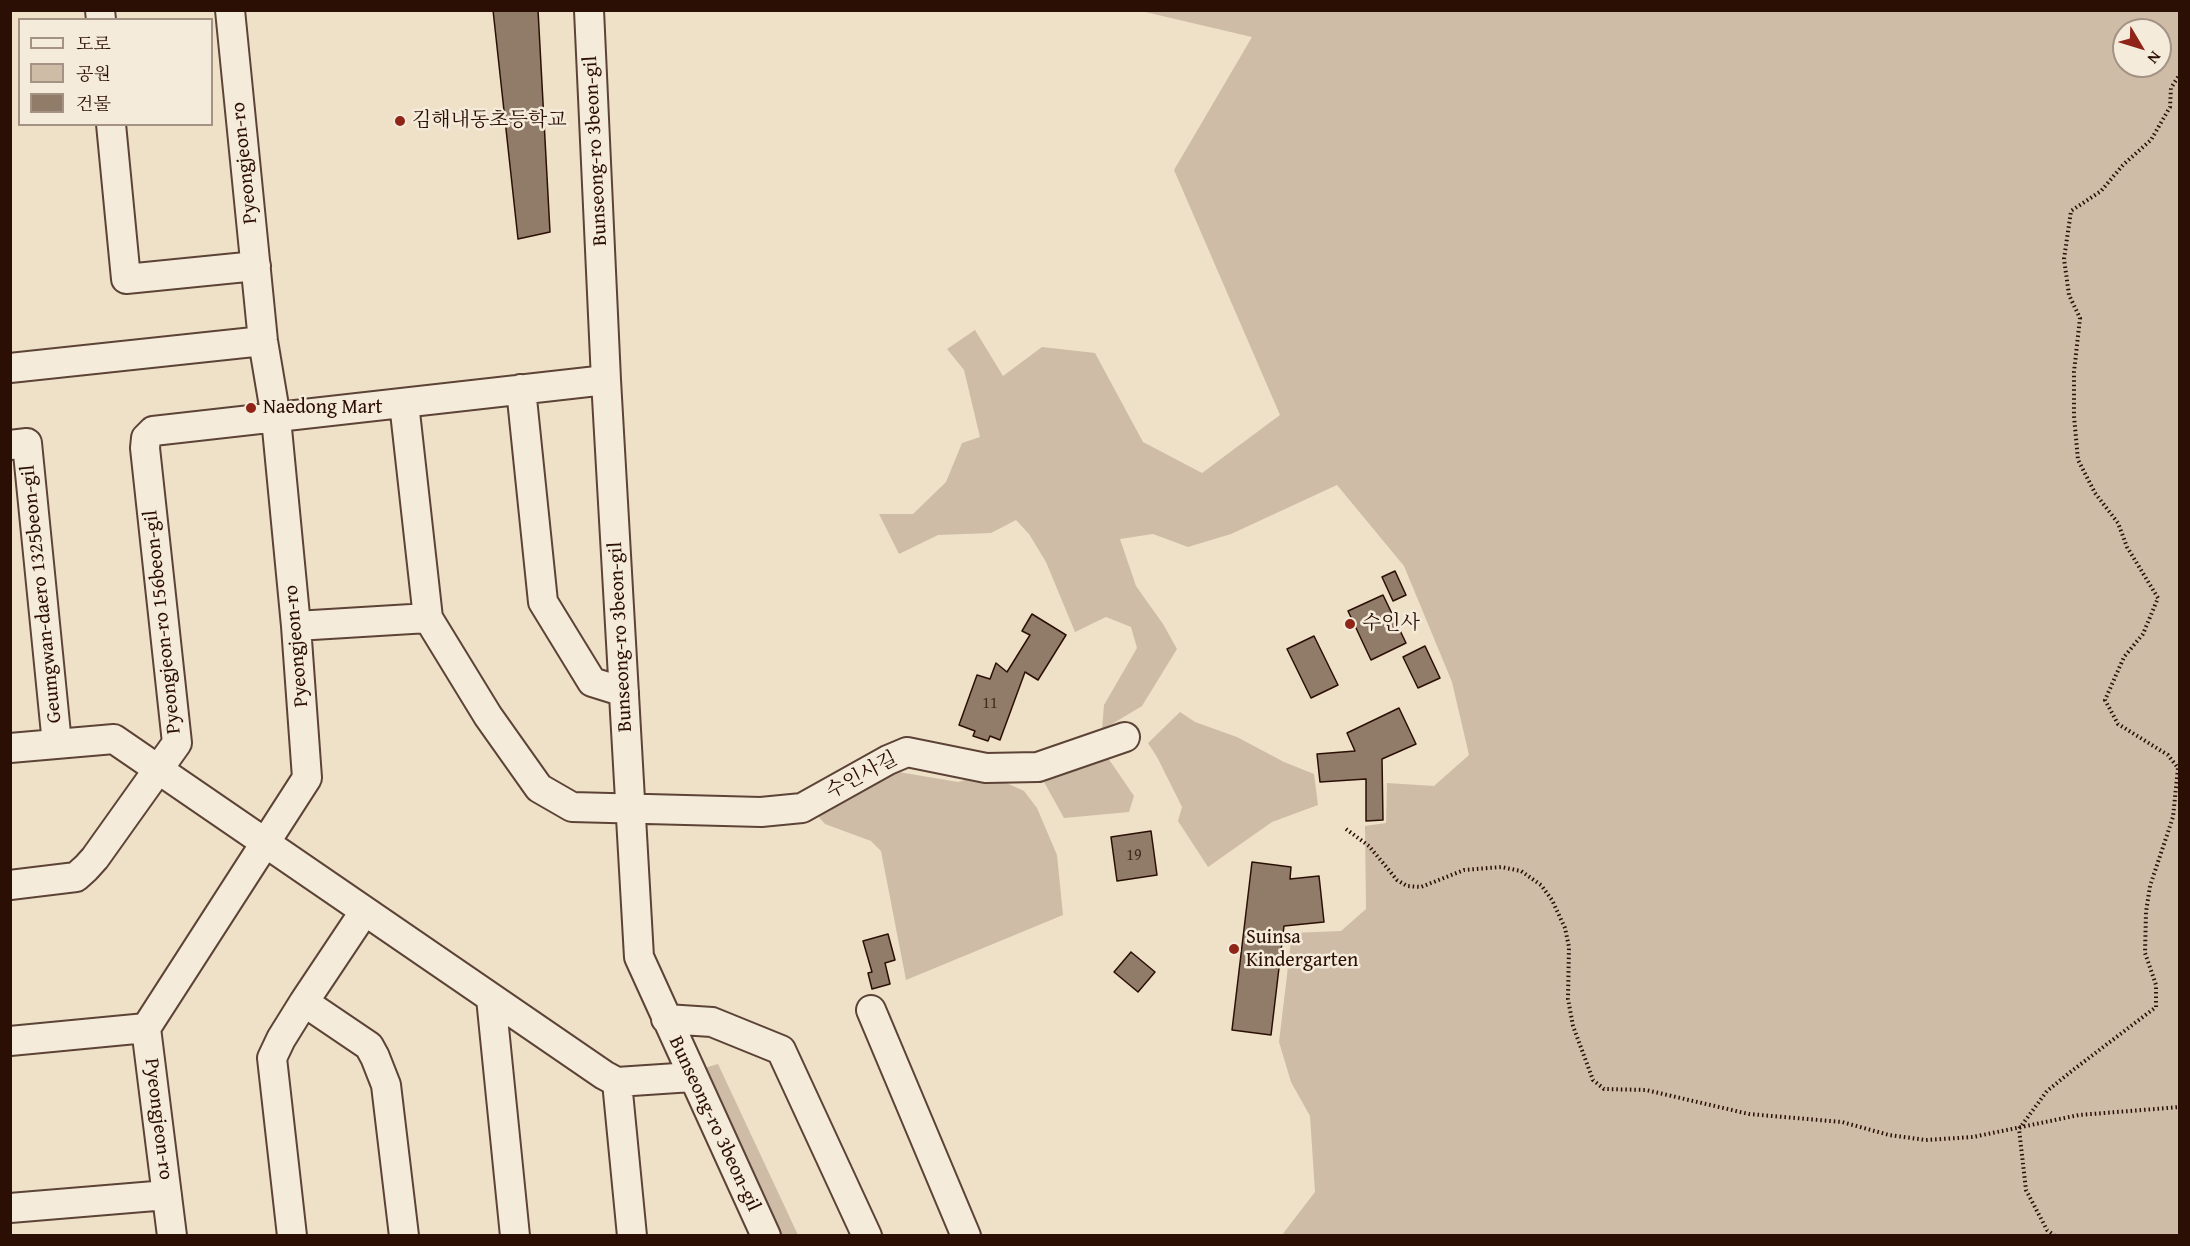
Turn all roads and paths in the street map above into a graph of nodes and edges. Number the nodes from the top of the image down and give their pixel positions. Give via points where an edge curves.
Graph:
1 (230, 10) edge
2 (590, 10) edge
3 (2180, 74) edge
4 (111, 126) edge
5 (256, 266) junction
6 (263, 341) junction
7 (10, 368) edge
8 (606, 380) junction
9 (521, 390) junction
10 (404, 403) junction
11 (276, 418) junction
12 (19, 444) edge
13 (428, 618) junction
14 (296, 626) junction
15 (624, 692) junction
16 (1125, 737) dead end
17 (57, 744) junction
18 (10, 748) edge
19 (157, 769) junction
20 (632, 808) junction
21 (1346, 829) dead end
22 (267, 843) junction
23 (10, 885) edge
24 (364, 912) junction
25 (491, 998) junction
26 (304, 1002) junction
27 (871, 1010) dead end
28 (666, 1019) junction
29 (146, 1028) junction
30 (10, 1041) edge
31 (692, 1077) junction
32 (617, 1082) junction
33 (2180, 1107) edge
34 (2019, 1129) junction
35 (167, 1195) junction
36 (10, 1208) edge
37 (510, 1235) edge
38 (172, 1236) edge
39 (292, 1236) edge
40 (404, 1236) edge
41 (632, 1236) edge
42 (766, 1236) edge
43 (867, 1236) edge
44 (966, 1236) edge
45 (2055, 1236) edge

1 - 5 street, Pyeongjeon-ro
2 - 8 street, Bunseong-ro 3beon-gil
3 - 34 path via 2171,88 2170,107 2151,140 2122,165 2101,191 2071,211 2064,259 2069,295 2080,318 2074,372 2078,460 2095,493 2118,523 2127,547 2158,598 2143,634 2124,657 2105,700 2118,724 2168,755 2178,768 2173,817 2150,886 2146,912 2145,953 2156,985 2156,1007 2047,1091
4 - 5 street via 126,279
5 - 6 street, Pyeongjeon-ro
6 - 7 street
6 - 11 street, Pyeongjeon-ro
8 - 9 street
8 - 15 street, Bunseong-ro 3beon-gil
9 - 10 street
9 - 15 street via 543,602 592,682
10 - 11 street
10 - 13 street
11 - 14 street, Pyeongjeon-ro
11 - 19 street, Pyeongjeon-ro 156beon-gil via 161,429 146,438 177,742
12 - 17 street, Geumgwan-daero 1325beon-gil
13 - 14 street
13 - 20 street, 수인사길 via 538,788 572,807
14 - 22 street, Pyeongjeon-ro via 307,778
15 - 20 street, Bunseong-ro 3beon-gil
16 - 20 street, 수인사길 via 1038,767 986,768 907,752 802,808 761,812
17 - 18 street, Geumgwan-daero 1325beon-gil
17 - 19 street, Geumgwan-daero 1325beon-gil via 114,739
19 - 22 street, Geumgwan-daero 1325beon-gil
19 - 23 street, Pyeongjeon-ro 156beon-gil via 95,858 76,877
20 - 28 street, Bunseong-ro 3beon-gil via 639,957
21 - 34 path via 1369,846 1397,880 1407,886 1421,887 1464,870 1501,867 1521,871 1541,885 1565,928 1574,1026 1587,1068 1604,1089 1646,1090 1749,1113 1842,1122 1906,1138 1949,1139
22 - 24 street, Geumgwan-daero 1325beon-gil
22 - 29 street, Pyeongjeon-ro
24 - 25 street, Geumgwan-daero 1325beon-gil
24 - 26 street
25 - 32 street, Geumgwan-daero 1325beon-gil
25 - 37 street
26 - 39 street via 272,1058
26 - 40 street via 369,1046 375,1057 386,1085
27 - 44 street
28 - 31 street, Bunseong-ro 3beon-gil
28 - 43 street via 712,1022 781,1050
29 - 30 street
29 - 35 street, Pyeongjeon-ro
31 - 32 street
31 - 42 street, Bunseong-ro 3beon-gil
32 - 41 street
33 - 34 path via 2079,1115
34 - 45 path via 2026,1190 2047,1230
35 - 36 street
35 - 38 street, Pyeongjeon-ro

